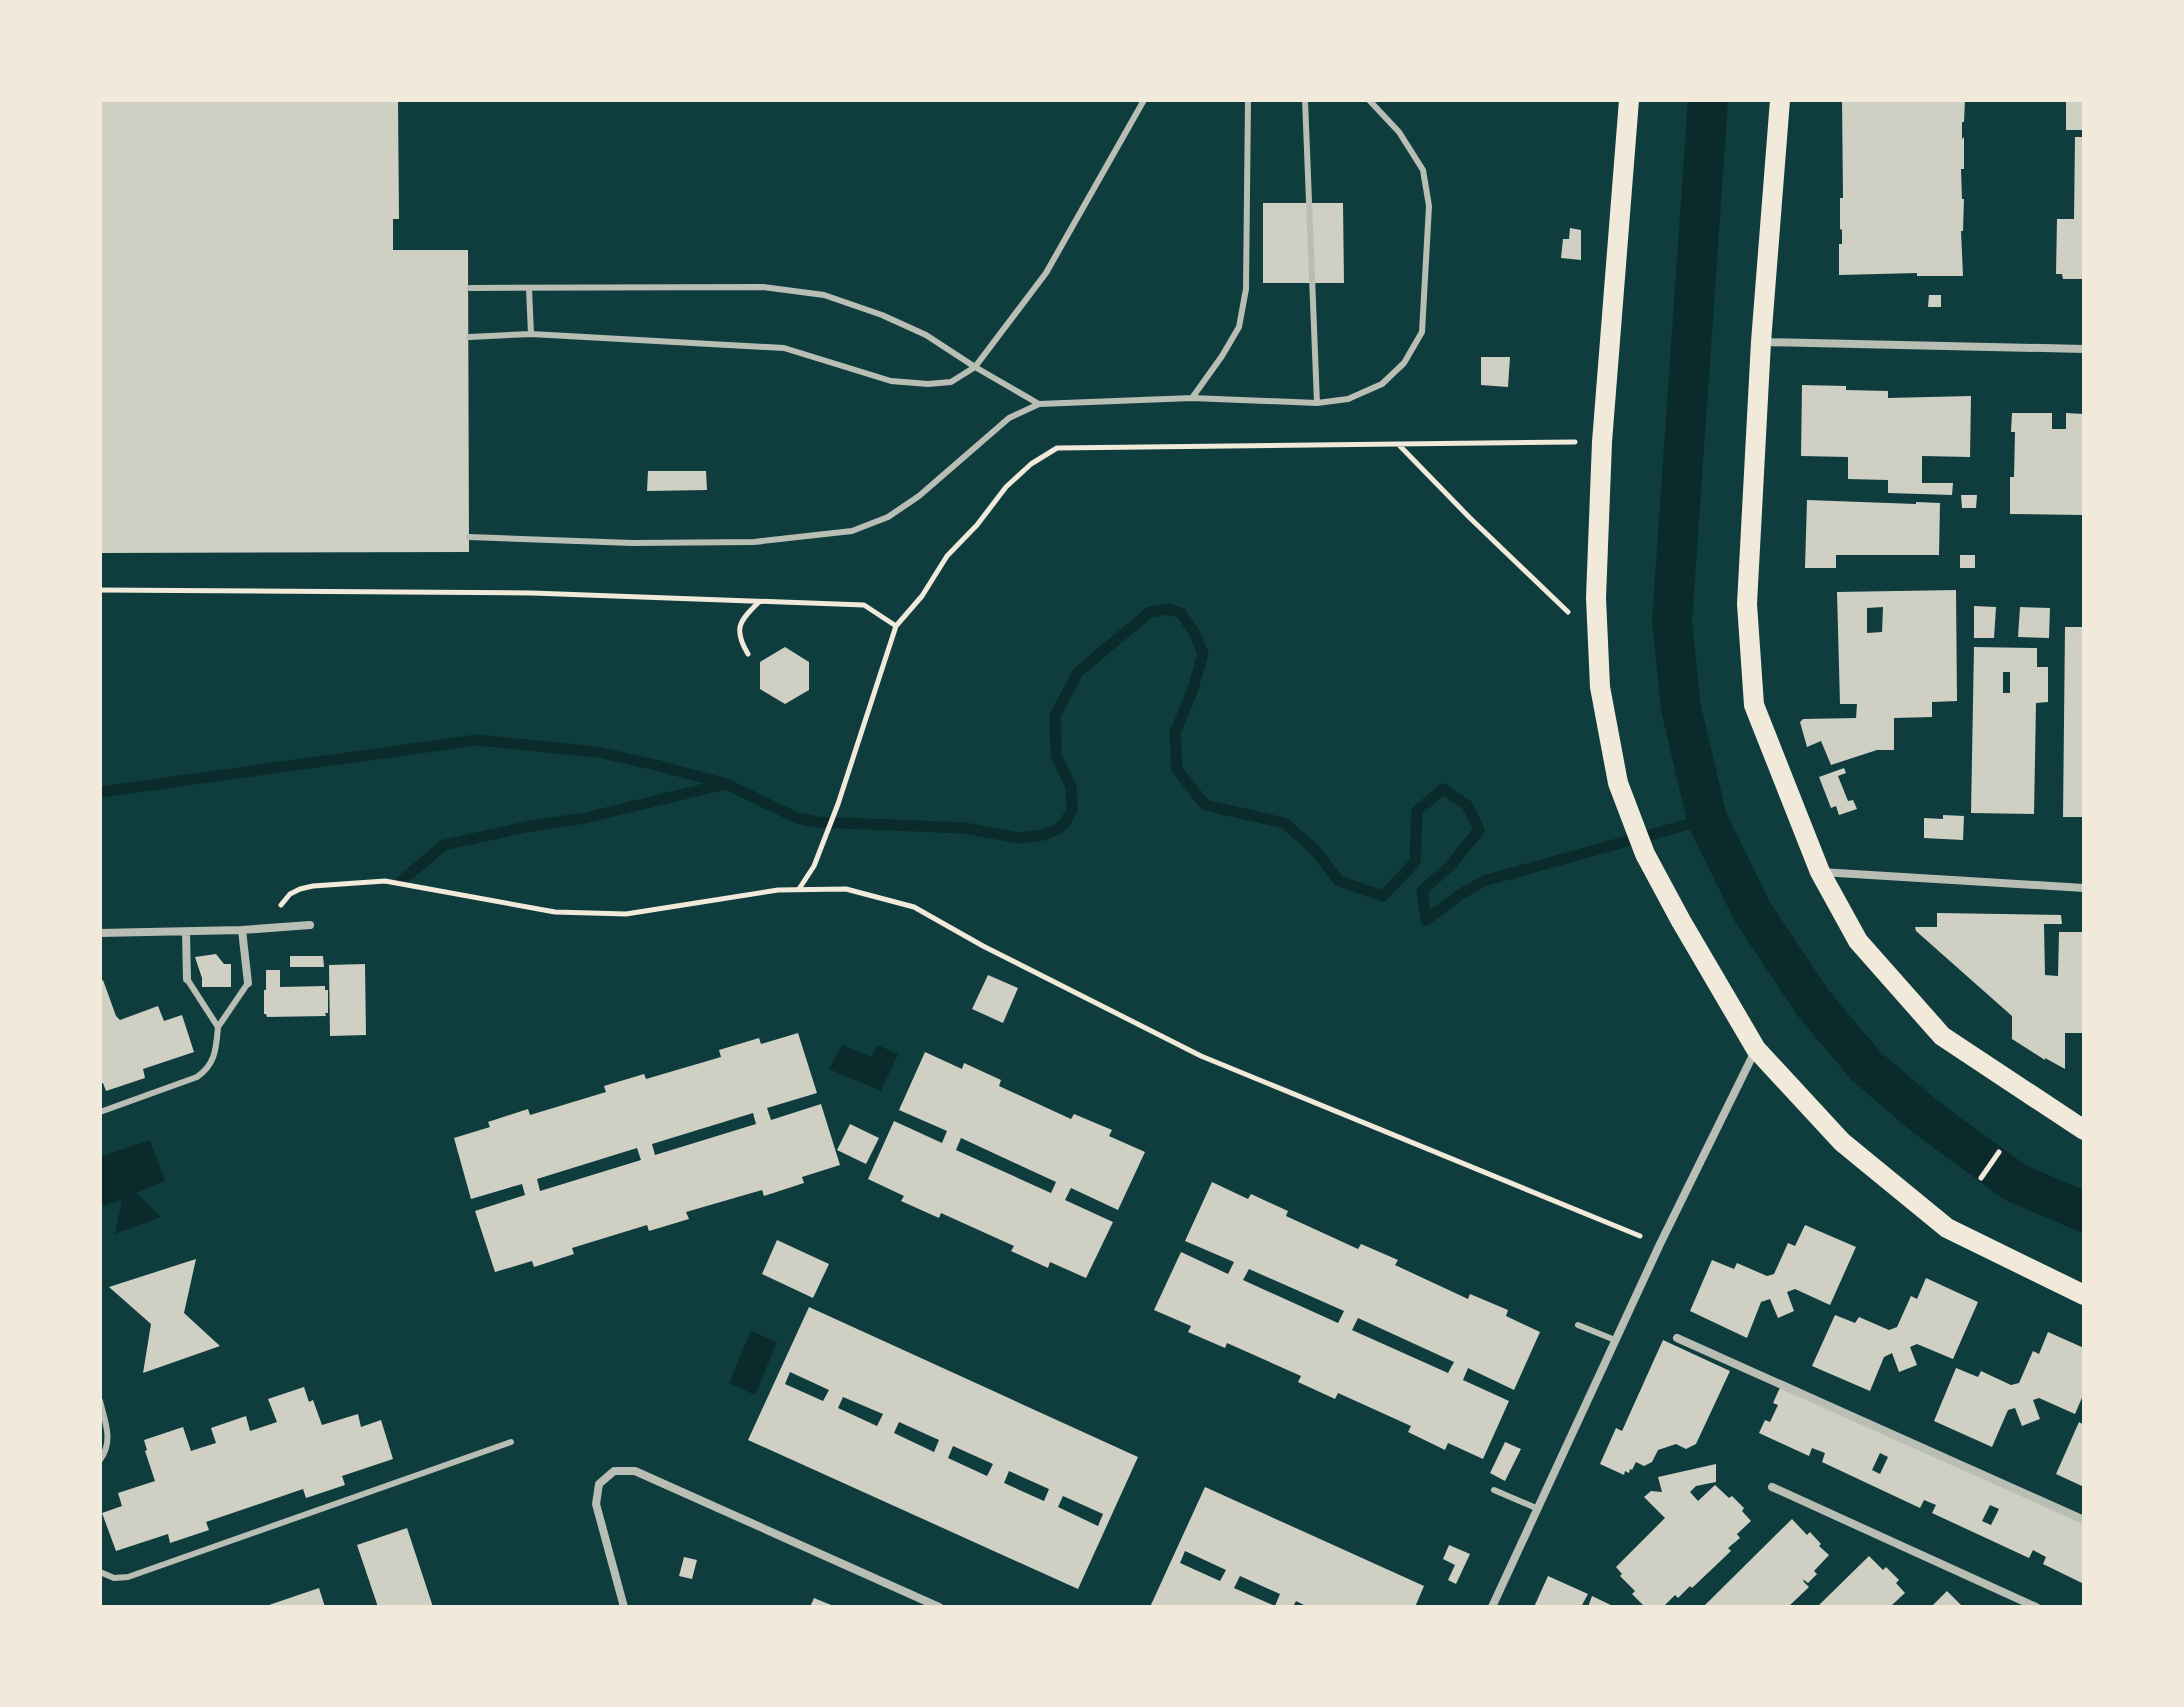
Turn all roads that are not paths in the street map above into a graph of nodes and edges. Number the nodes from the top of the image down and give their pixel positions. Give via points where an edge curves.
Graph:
1 (1144, 100) edge
2 (1248, 100) edge
3 (1305, 100) edge
4 (1369, 100) edge
5 (1629, 100) edge
6 (1780, 100) edge
7 (470, 288) dead end
8 (529, 288) junction
9 (531, 334) junction
10 (469, 337) dead end
11 (1761, 342) junction
12 (2084, 349) edge
13 (975, 367) junction
14 (1192, 398) junction
15 (1317, 403) junction
16 (1039, 404) junction
17 (469, 537) dead end
18 (1820, 872) junction
19 (2084, 888) edge
20 (310, 925) dead end
21 (242, 930) junction
22 (186, 932) junction
23 (100, 933) edge
24 (187, 979) joint
25 (248, 983) joint
26 (218, 1027) junction
27 (1756, 1049) junction
28 (100, 1112) edge
29 (2084, 1130) edge
30 (2084, 1295) edge
31 (1578, 1325) dead end
32 (1677, 1338) dead end
33 (1615, 1340) junction
34 (100, 1401) edge
35 (511, 1442) dead end
36 (100, 1460) edge
37 (1772, 1487) dead end
38 (1494, 1490) dead end
39 (1536, 1508) junction
40 (2084, 1520) edge
41 (100, 1572) edge
42 (624, 1607) edge
43 (939, 1607) edge
44 (1492, 1607) edge
45 (2036, 1607) edge

1 - 13 lane via 1046,273
2 - 14 lane via 1246,289 1239,327
3 - 15 lane
4 - 15 lane via 1399,132 1423,170 1429,206 1422,332 1404,363 1382,384 1348,399
5 - 27 main road via 1602,442 1596,598 1600,687 1618,783 1645,854
6 - 11 main road
7 - 8 lane
8 - 9 lane
8 - 13 lane via 763,287 824,295 926,335
9 - 10 lane
9 - 13 lane via 784,348 891,381 928,384 951,382
11 - 12 street
11 - 18 main road via 1747,604 1754,705
13 - 16 lane
14 - 15 lane
14 - 16 lane
16 - 17 lane via 1009,418 919,496 888,517 852,531 754,542
18 - 19 street
18 - 29 main road via 1858,941 1942,1036
20 - 21 street
21 - 22 street
21 - 25 street
22 - 23 street
22 - 24 street
24 - 26 lane
25 - 26 lane
26 - 28 lane via 216,1054 206,1071
27 - 30 main road via 1842,1142 1947,1228
27 - 33 street
31 - 33 lane
32 - 40 street
33 - 39 street
34 - 36 lane via 109,1442
35 - 41 lane via 128,1577
37 - 45 street
38 - 39 lane
39 - 44 street
42 - 43 street via 596,1504 599,1484 614,1471 635,1471

